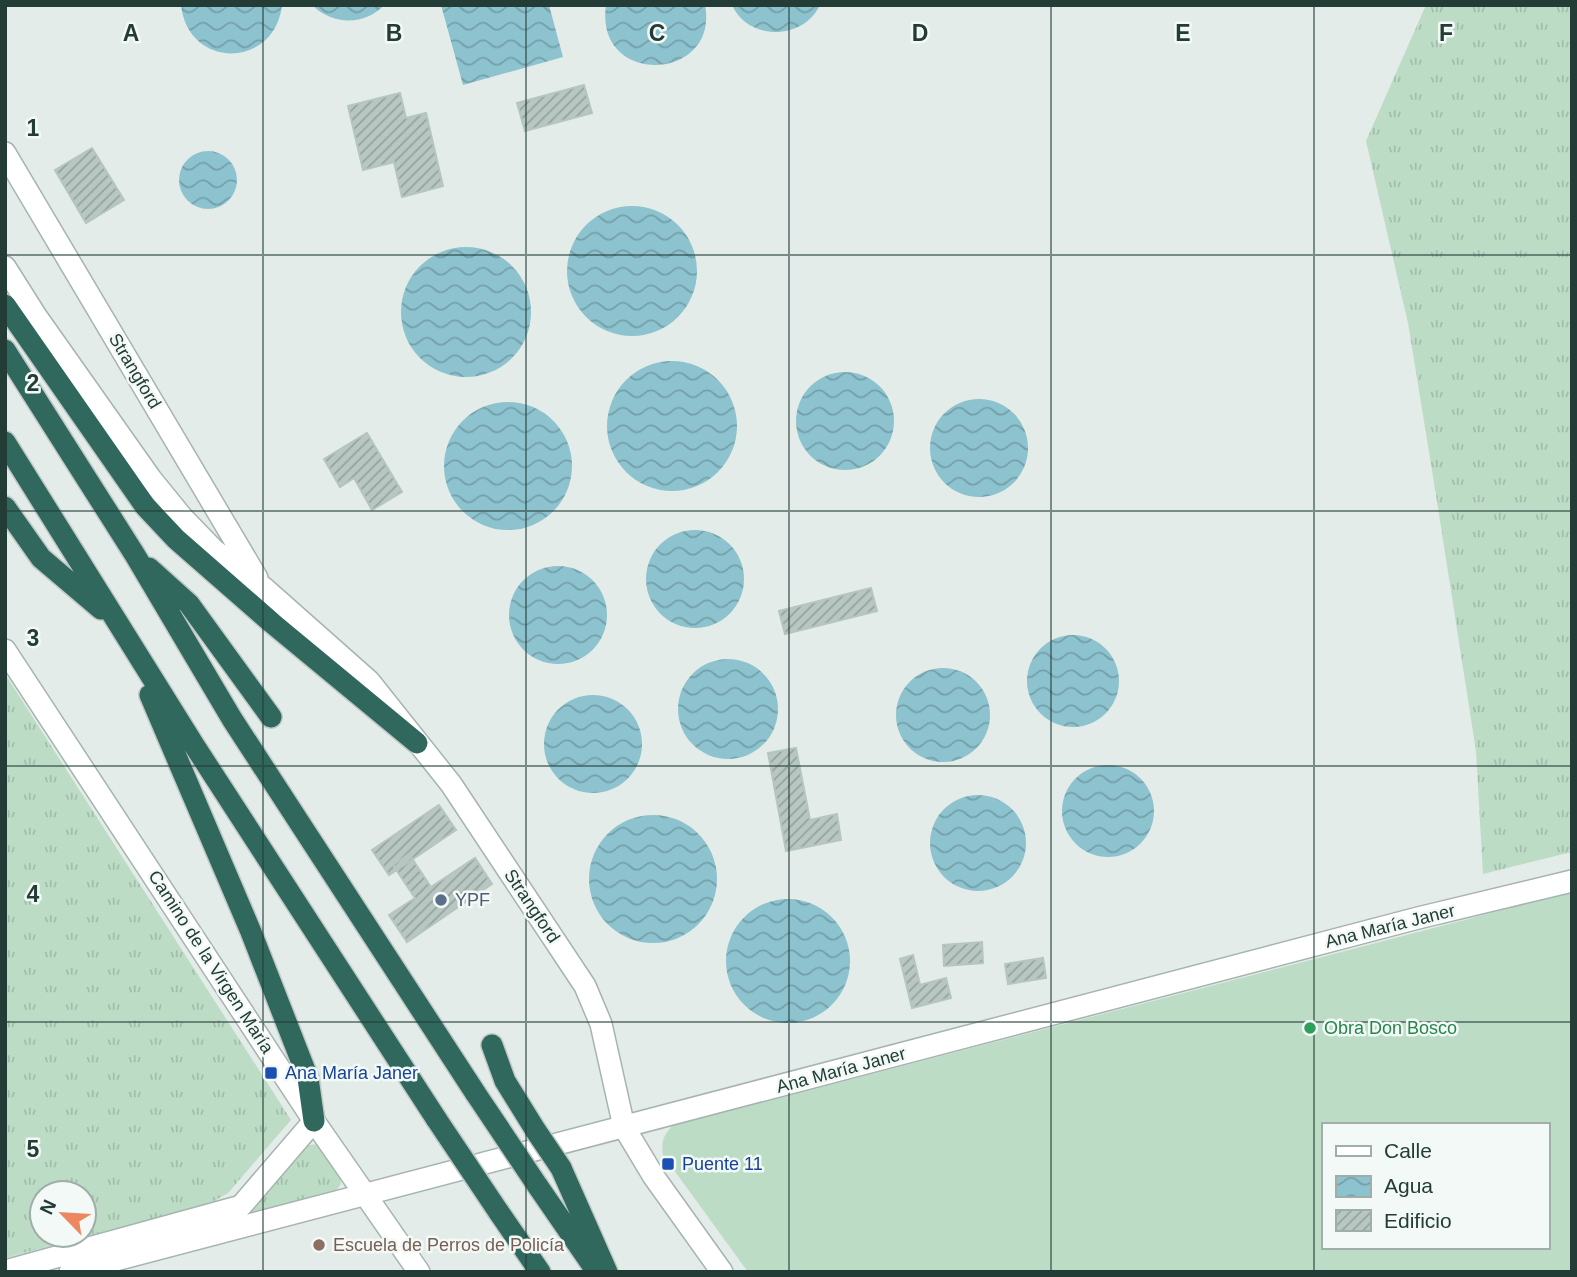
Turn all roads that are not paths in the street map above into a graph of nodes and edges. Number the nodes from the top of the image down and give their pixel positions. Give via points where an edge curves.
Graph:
1 (5, 153) edge
2 (5, 267) edge
3 (5, 305) edge
4 (5, 350) edge
5 (5, 442) edge
6 (5, 507) edge
7 (135, 555) junction
8 (264, 589) junction
9 (115, 620) junction
10 (127, 638) junction
11 (5, 650) edge
12 (271, 717) dead end
13 (417, 743) junction
14 (1572, 881) edge
15 (492, 1045) dead end
16 (314, 1121) junction
17 (624, 1128) junction
18 (366, 1195) junction
19 (5, 1271) edge
20 (71, 1272) edge
21 (419, 1272) edge
22 (540, 1272) edge
23 (597, 1272) edge
24 (607, 1272) edge
25 (723, 1272) edge

1 - 8 street, Strangford
2 - 8 street, Strangford via 181,517
3 - 13 highway via 145,506 176,539
4 - 7 highway
5 - 9 highway
6 - 9 highway via 41,558
7 - 12 highway via 189,604
7 - 23 highway, bridge via 232,719
8 - 13 street, Strangford via 369,681
9 - 10 highway
10 - 16 highway via 308,1078
10 - 22 highway, bridge
11 - 16 street, Camino de la Virgen María
13 - 17 street, Strangford via 451,784 585,986 600,1024
14 - 17 street, Ana María Janer
15 - 24 highway, bridge via 505,1080 561,1168
16 - 18 street, Camino de la Virgen María
16 - 19 street via 241,1206
17 - 18 street, Ana María Janer
17 - 25 street, Strangford
18 - 20 street, Ana María Janer
18 - 21 street, Camino de la Virgen María

